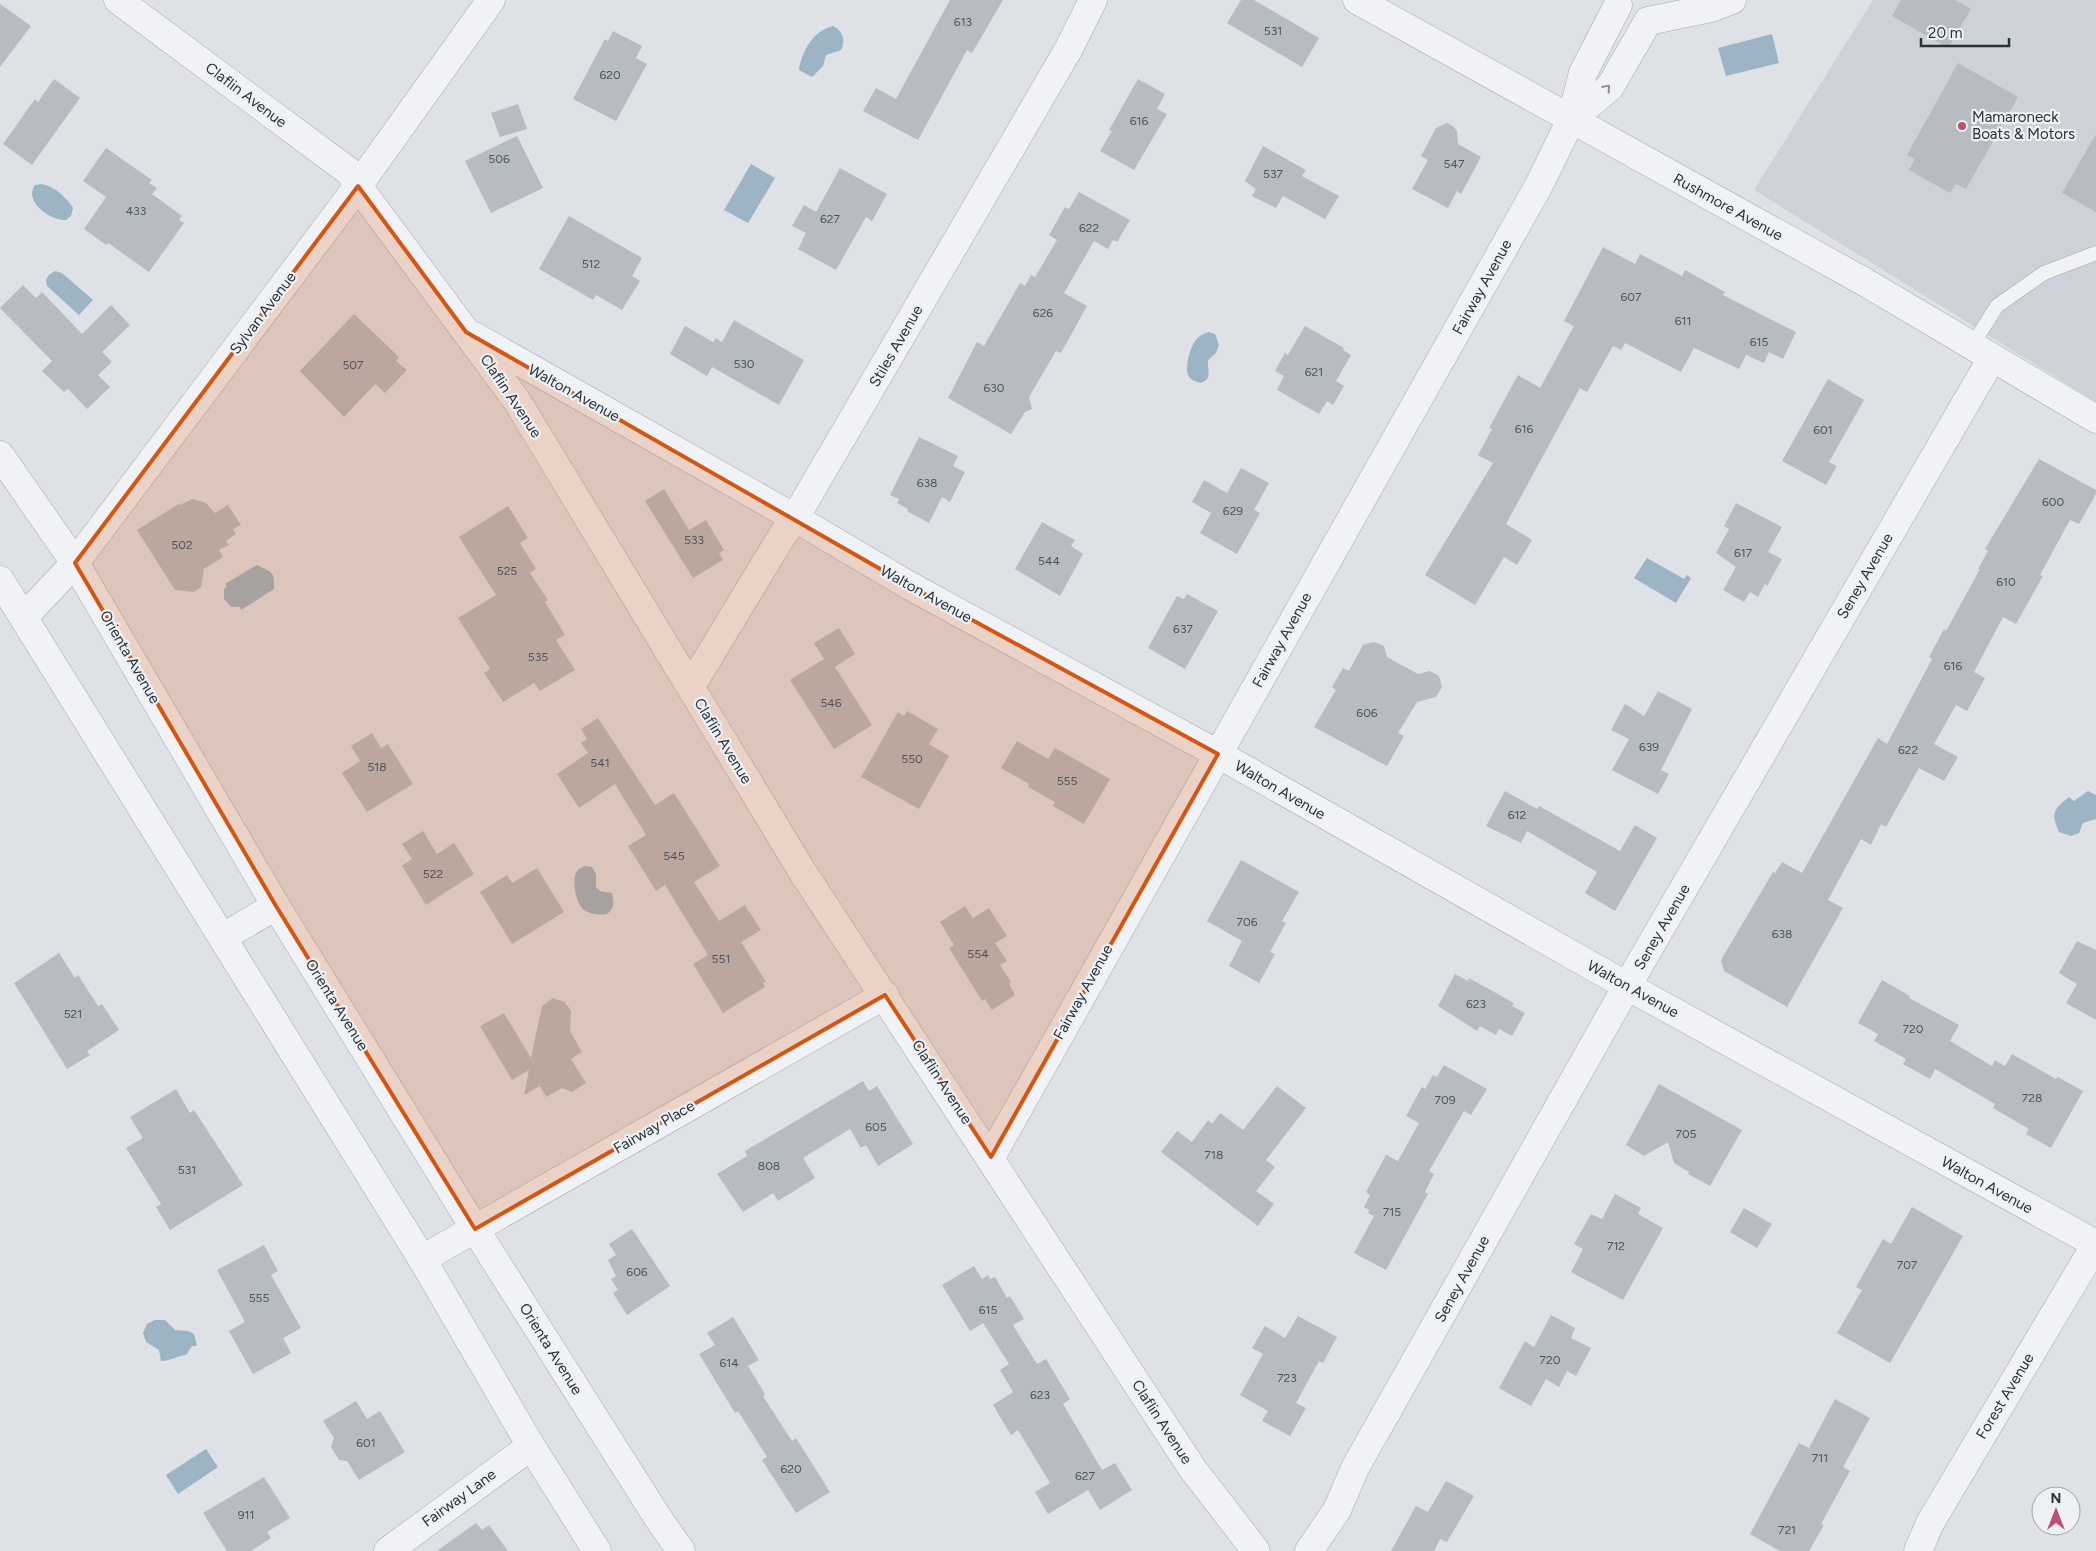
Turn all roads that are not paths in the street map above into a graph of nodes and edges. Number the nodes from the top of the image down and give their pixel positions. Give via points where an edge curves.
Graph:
1 (118, 0) edge
2 (491, 0) edge
3 (1093, 0) edge
4 (1357, 0) edge
5 (1732, 0) edge
6 (1614, 2) edge
7 (1648, 21) junction
8 (1571, 120) junction
9 (358, 186) junction
10 (2096, 253) edge
11 (466, 332) junction
12 (1982, 352) junction
13 (2096, 420) edge
14 (0, 456) edge
15 (796, 518) junction
16 (75, 563) junction
17 (0, 580) edge
18 (24, 617) junction
19 (691, 686) junction
20 (1218, 754) junction
21 (276, 906) junction
22 (223, 938) junction
23 (1627, 986) junction
24 (885, 995) junction
25 (990, 1158) junction
26 (475, 1229) junction
27 (2096, 1244) edge
28 (422, 1259) junction
29 (531, 1446) junction
30 (388, 1551) edge
31 (597, 1551) edge
32 (681, 1551) edge
33 (1256, 1551) edge
34 (1309, 1551) edge
35 (1918, 1551) edge

1 - 9 street, Claflin Avenue via 351,173
2 - 9 street, Sylvan Avenue
3 - 15 street, Stiles Avenue via 1063,58
4 - 8 street, Rushmore Avenue
5 - 7 street via 1711,8
6 - 7 street
6 - 8 street via 1584,73
8 -> 7 street via 1610,87
8 - 12 street, Rushmore Avenue via 1862,281
8 - 20 street, Fairway Avenue via 1538,187
9 - 11 street, Claflin Avenue
9 - 16 street, Sylvan Avenue
10 - 12 lane via 2044,273 1997,306
11 - 15 street, Walton Avenue
11 - 19 street, Claflin Avenue via 517,401
12 - 13 street, Rushmore Avenue
12 - 23 street, Seney Avenue
14 - 16 street, Orienta Avenue
15 - 19 street, Stiles Avenue
15 - 20 street, Walton Avenue via 910,586
16 - 18 street, Sylvan Avenue
16 - 21 street, Orienta Avenue
17 - 18 street
18 - 22 street
19 - 24 street, Claflin Avenue via 802,871
20 - 23 street, Walton Avenue
20 - 25 street, Fairway Avenue
21 - 22 street
21 - 26 street, Orienta Avenue
22 - 28 street
23 - 27 street, Walton Avenue
23 - 34 street, Seney Avenue via 1355,1468 1337,1510
24 - 25 street, Claflin Avenue
24 - 26 street, Fairway Place
25 - 33 street, Claflin Avenue via 1192,1468
26 - 28 street, Fairway Place
26 - 32 street, Orienta Avenue
27 - 35 street, Forest Avenue via 1930,1523
28 - 29 street
29 - 30 street, Fairway Lane
29 - 31 street

